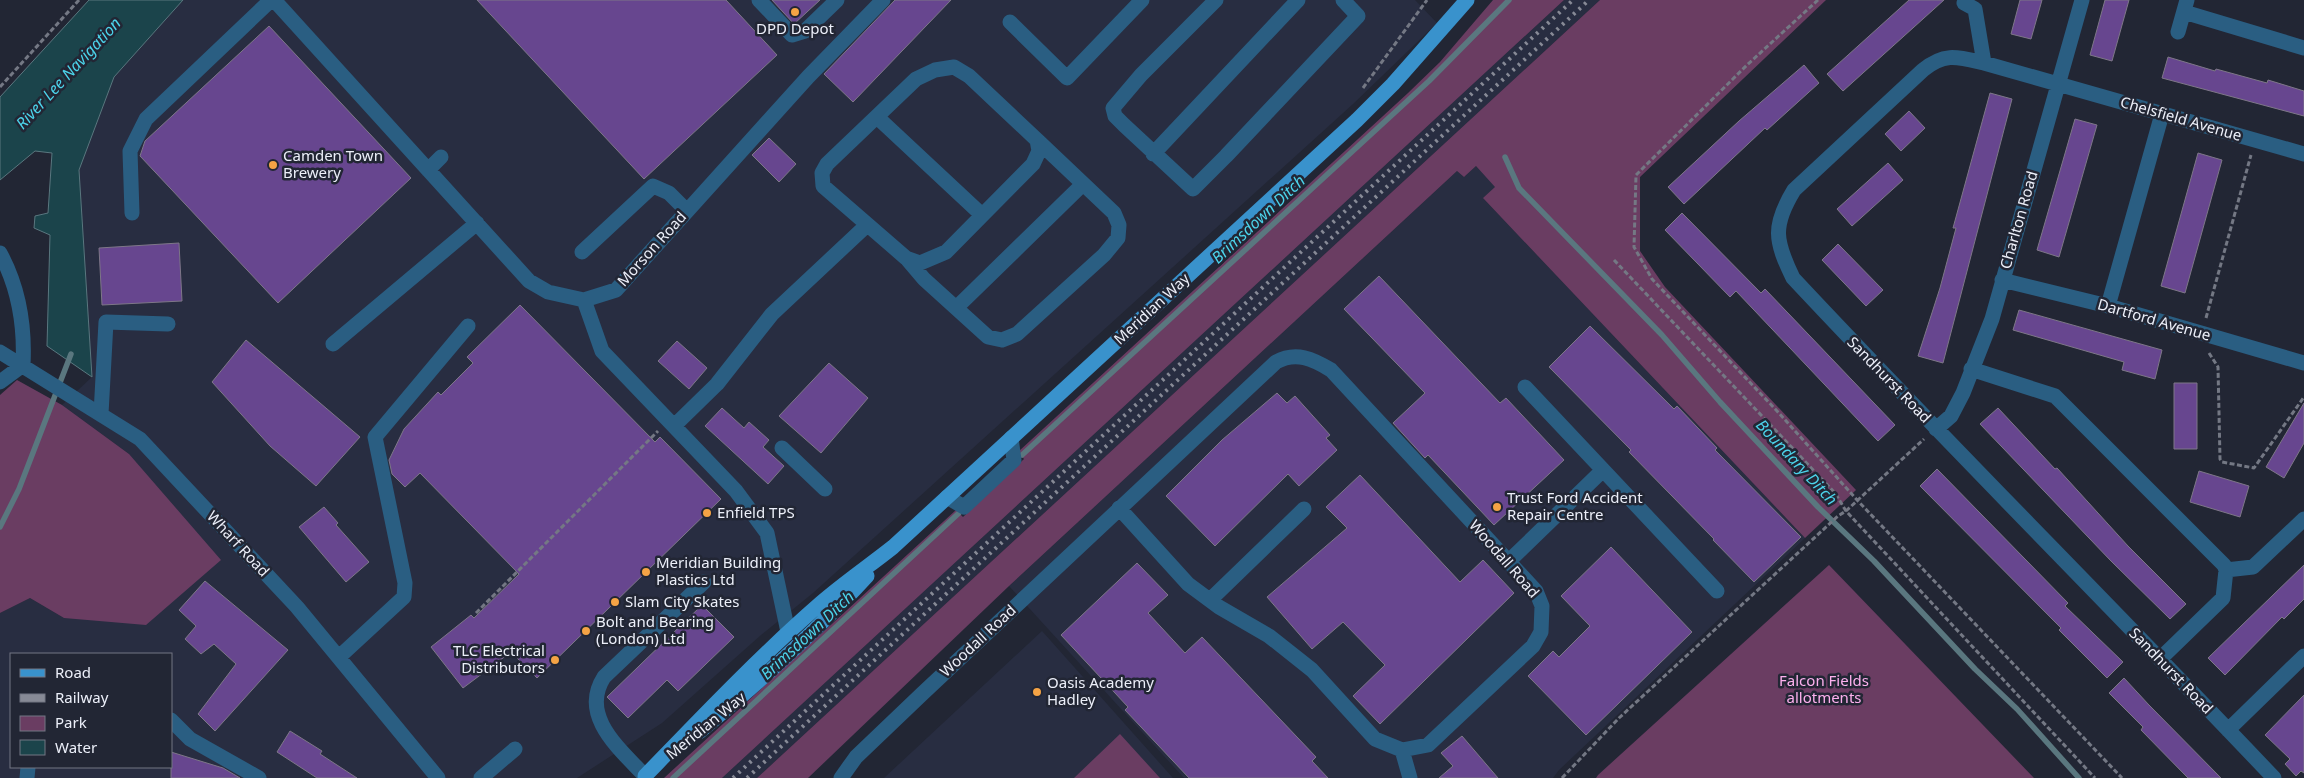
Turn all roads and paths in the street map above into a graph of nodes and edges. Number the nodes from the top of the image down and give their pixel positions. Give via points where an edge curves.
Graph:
1 (78, 0) edge
2 (273, 0) edge
3 (758, 0) edge
4 (837, 0) edge
5 (884, 0) edge
6 (1142, 0) edge
7 (1216, 0) edge
8 (1298, 0) edge
9 (1343, 0) edge
10 (1428, 0) edge
11 (1818, 0) edge
12 (2082, 0) edge
13 (1463, 1) edge
14 (1964, 3) dead end
15 (2185, 6) edge
16 (1418, 12) dead end
17 (1010, 22) dead end
18 (2178, 32) dead end
19 (2304, 48) edge
20 (1984, 63) junction
21 (2058, 85) junction
22 (0, 87) edge
23 (2162, 114) junction
24 (877, 116) junction
25 (1037, 140) junction
26 (2255, 140) junction
27 (1154, 154) junction
28 (2304, 154) edge
29 (441, 157) dead end
30 (428, 170) junction
31 (1083, 184) junction
32 (687, 211) junction
33 (132, 213) dead end
34 (982, 215) junction
35 (477, 222) junction
36 (867, 225) junction
37 (582, 252) dead end
38 (0, 253) edge
39 (906, 258) junction
40 (1614, 260) dead end
41 (2002, 280) junction
42 (584, 300) junction
43 (2108, 306) junction
44 (956, 308) junction
45 (168, 324) dead end
46 (468, 326) dead end
47 (2202, 332) junction
48 (334, 344) dead end
49 (0, 352) edge
50 (2304, 363) edge
51 (23, 365) junction
52 (1971, 369) junction
53 (0, 382) edge
54 (1525, 387) dead end
55 (2304, 397) edge
56 (101, 414) junction
57 (674, 426) junction
58 (1936, 429) junction
59 (655, 434) dead end
60 (782, 448) dead end
61 (1603, 470) junction
62 (825, 489) dead end
63 (1858, 501) junction
64 (1119, 508) junction
65 (1304, 510) dead end
66 (1846, 511) junction
67 (2304, 519) edge
68 (893, 547) junction
69 (1508, 562) junction
70 (2226, 570) junction
71 (704, 582) dead end
72 (1717, 591) dead end
73 (1210, 600) junction
74 (476, 613) dead end
75 (788, 632) junction
76 (2304, 656) edge
77 (338, 657) junction
78 (2160, 659) junction
79 (172, 721) edge
80 (2228, 730) junction
81 (515, 749) dead end
82 (1402, 750) junction
83 (643, 777) edge
84 (259, 778) edge
85 (438, 778) edge
86 (481, 778) edge
87 (841, 778) edge
88 (1410, 778) edge
89 (1562, 778) edge
90 (2094, 778) edge
91 (2122, 778) edge
92 (2274, 778) edge

1 - 22 path
2 - 30 street via 348,71
2 - 33 street via 146,119 130,151
3 - 4 street via 792,35 805,31
5 - 32 street, Morson Road via 808,77
6 - 17 street via 1067,78
7 - 27 street via 1141,75 1113,108 1115,116
8 - 27 street
9 - 27 street via 1358,16 1193,189
10 - 16 path
11 - 63 path via 1636,175 1634,247 1652,279
12 - 21 street, Charlton Road
13 - 68 main road, Meridian Way via 1393,84 1357,120
14 - 20 street via 1975,9
15 - 18 street
15 - 19 street
20 - 21 street, Sandhurst Road
20 - 58 street, Sandhurst Road via 1952,56 1932,62 1794,190 1783,208 1778,234 1781,252 1793,278
21 - 23 street, Chelsfield Avenue
21 - 41 street, Charlton Road
23 - 26 street, Chelsfield Avenue
23 - 43 street
24 - 25 street via 916,79 936,70 954,67 969,76
24 - 34 street
24 - 36 street via 827,164 822,173 823,186
25 - 31 street
25 - 34 street via 1039,151 1033,164
26 - 28 street, Chelsfield Avenue
26 - 47 path
29 - 30 street
30 - 35 street
31 - 44 street
31 - 44 street via 1114,213 1119,225 1118,238 1104,254 1016,334 1002,340 988,336
32 - 37 street via 669,193 653,186
32 - 42 street, Morson Road via 616,290
34 - 39 street via 946,252 920,263
35 - 42 street via 529,281 548,292
35 - 48 street
36 - 39 street
36 - 57 street via 772,314 716,384
38 - 51 street via 13,283 22,320
39 - 44 street
40 - 66 path via 1835,493
41 - 43 street, Dartford Avenue
41 - 52 street, Charlton Road via 1992,319
42 - 57 street via 602,351
43 - 47 street, Dartford Avenue
45 - 56 street via 106,322
46 - 77 street via 375,437 405,583 404,597
47 - 50 street, Dartford Avenue
47 - 55 path via 2200,348 2210,354 2218,367 2222,462 2254,468
49 - 51 street, Wharf Road
51 - 53 street
51 - 56 street, Wharf Road
52 - 58 street, Charlton Road via 1951,416
52 - 70 street via 2055,396
54 - 61 street
56 - 77 street, Wharf Road via 140,439 297,607
57 - 75 street via 736,491 767,533
58 - 63 path
58 - 78 street, Sandhurst Road
59 - 74 path
60 - 62 street
61 - 69 street
61 - 72 street
63 - 66 path
63 - 91 path
64 - 69 street, Woodall Road via 1276,362 1298,356 1313,359 1331,370
64 - 73 street via 1188,584
64 - 87 street, Woodall Road via 862,752
65 - 73 street
66 - 89 path via 1619,718
66 - 90 path
67 - 70 street via 2253,566
68 - 75 main road, Meridian Way
68 - 83 main road, Meridian Way via 832,614 753,687
69 - 82 street, Woodall Road via 1536,591 1542,606 1541,632 1522,658 1428,745
70 - 78 street via 2223,598
71 - 83 street via 604,677 596,696 596,708 604,730
73 - 82 street via 1269,636 1312,670 1375,739
75 - 83 main road, Meridian Way
76 - 80 street
77 - 85 street, Wharf Road
78 - 80 street, Sandhurst Road
79 - 84 street via 190,739
80 - 92 street, Sandhurst Road
81 - 86 street
82 - 88 street

